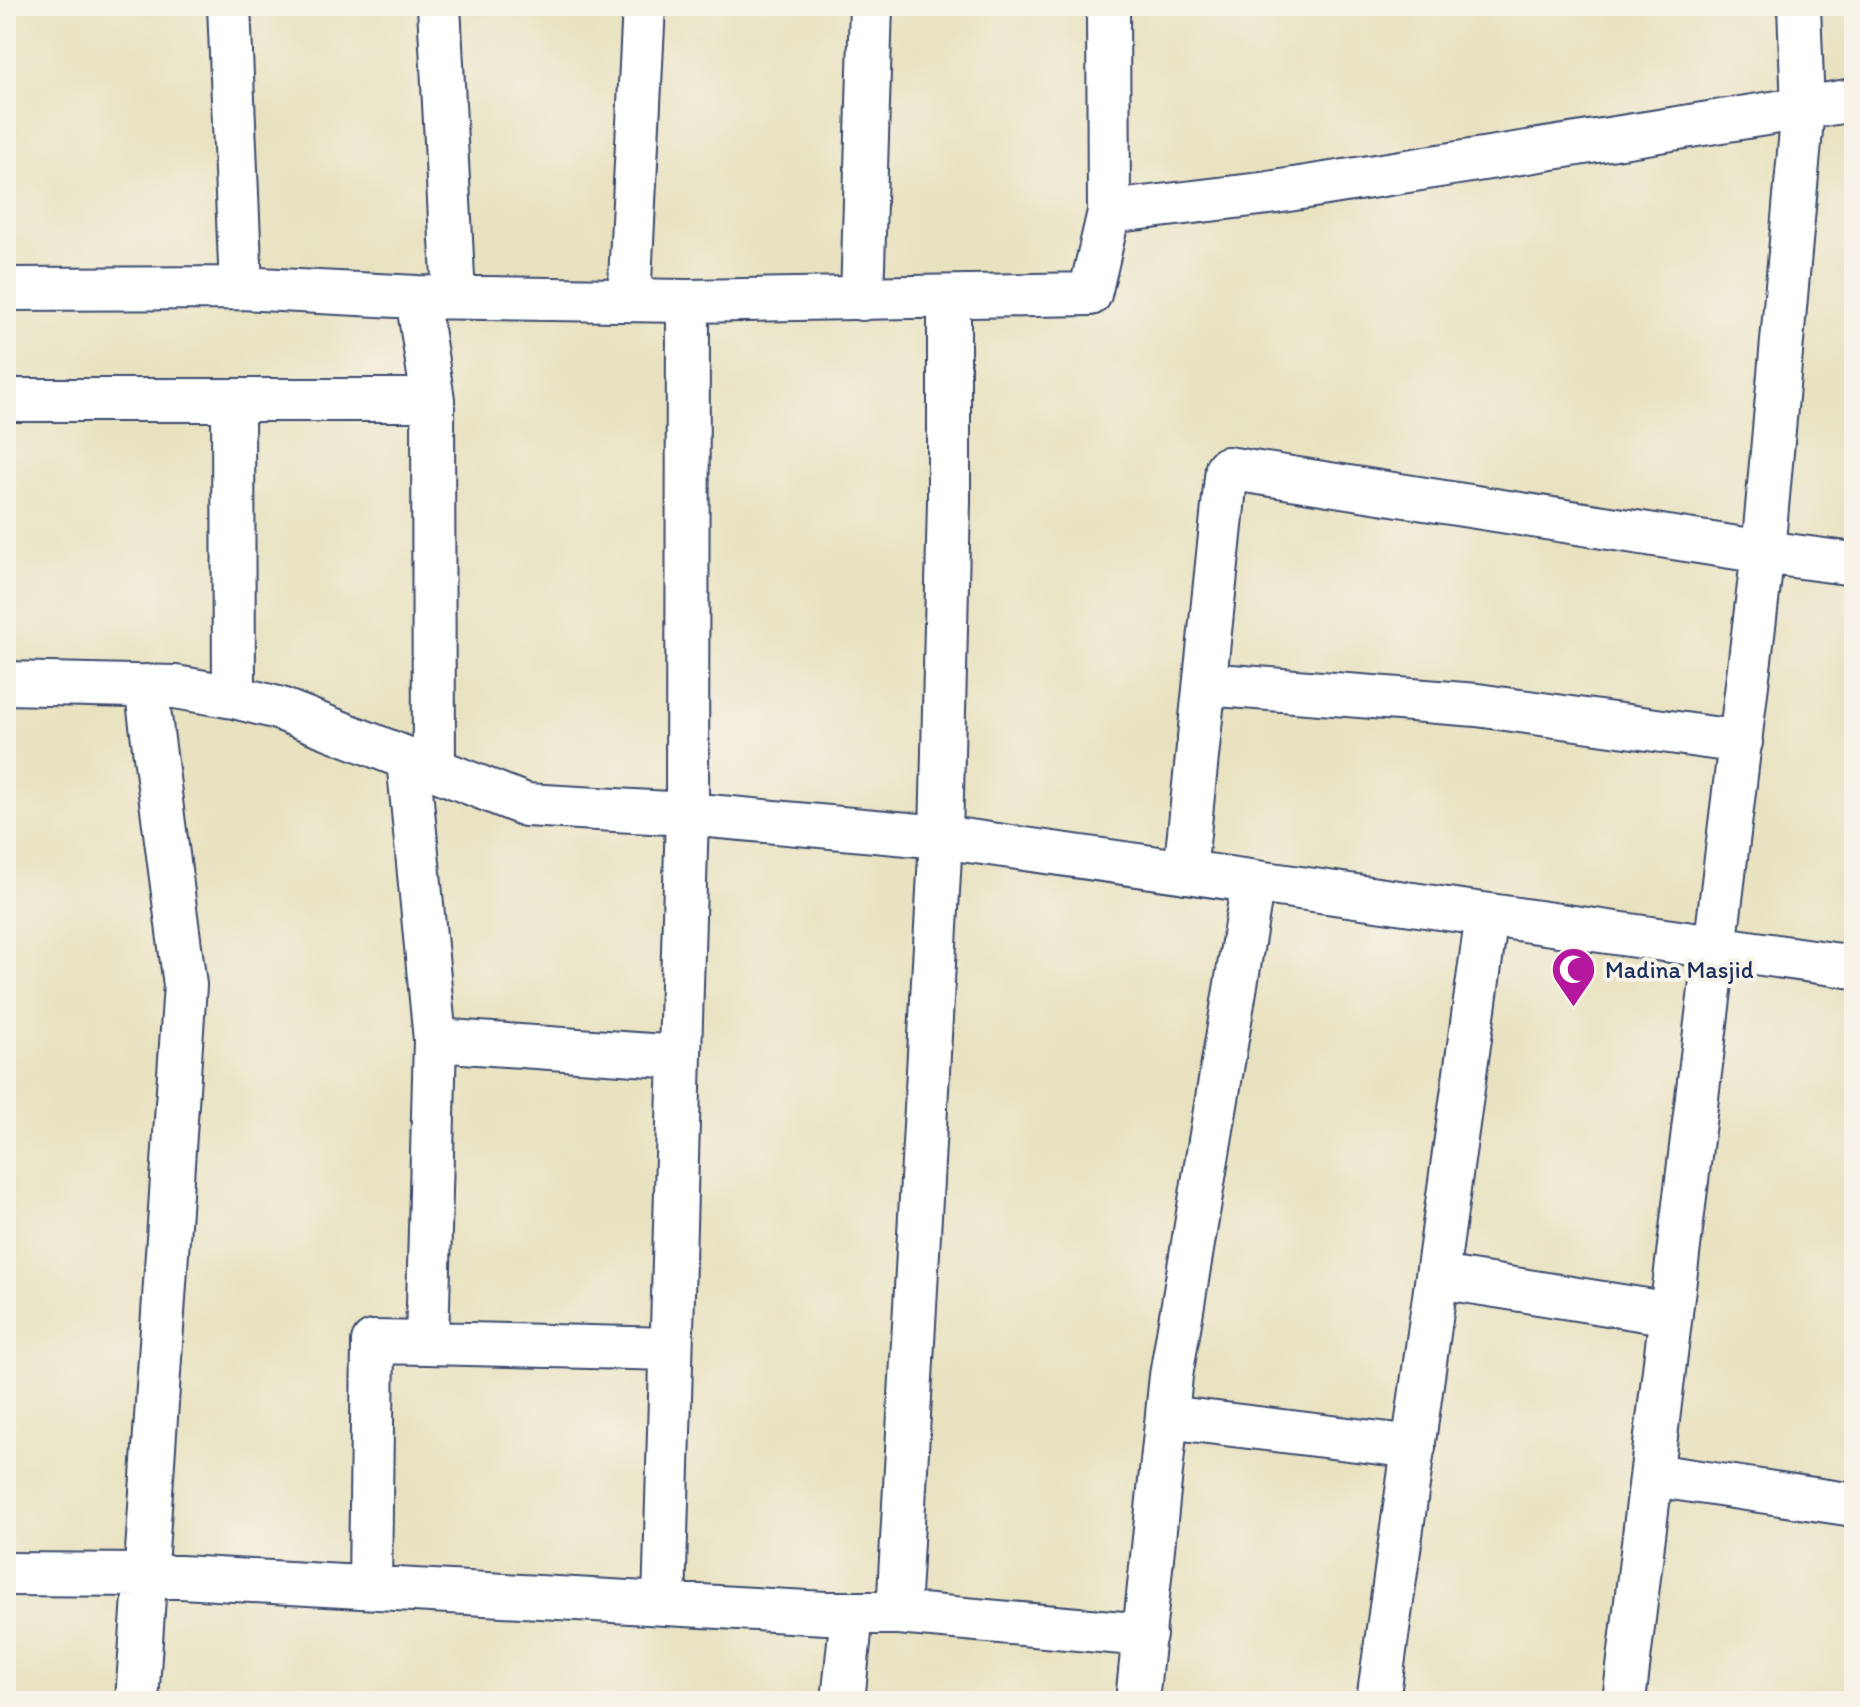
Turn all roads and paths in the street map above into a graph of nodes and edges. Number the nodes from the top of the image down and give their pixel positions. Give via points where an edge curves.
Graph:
1 (229, 6) edge
2 (439, 6) edge
3 (644, 6) edge
4 (871, 6) edge
5 (1108, 6) edge
6 (1799, 6) edge
7 (1854, 100) edge
8 (1803, 108) junction
9 (1109, 212) junction
10 (241, 288) junction
11 (6, 289) edge
12 (435, 297) junction
13 (949, 298) junction
14 (862, 299) junction
15 (629, 300) junction
16 (688, 301) junction
17 (6, 400) edge
18 (233, 400) junction
19 (433, 400) junction
20 (1763, 552) junction
21 (1854, 564) edge
22 (6, 683) edge
23 (1205, 684) junction
24 (146, 686) junction
25 (234, 697) junction
26 (1741, 742) junction
27 (421, 764) junction
28 (687, 814) junction
29 (941, 837) junction
30 (1185, 872) junction
31 (1253, 882) junction
32 (1487, 915) junction
33 (1716, 948) junction
34 (1854, 967) edge
35 (435, 1040) junction
36 (679, 1057) junction
37 (1439, 1277) junction
38 (1671, 1314) junction
39 (427, 1343) junction
40 (671, 1349) junction
41 (1167, 1417) junction
42 (1414, 1447) junction
43 (1652, 1475) junction
44 (1854, 1505) edge
45 (6, 1574) edge
46 (145, 1575) junction
47 (370, 1587) junction
48 (664, 1604) junction
49 (852, 1613) junction
50 (898, 1613) junction
51 (1145, 1635) junction
52 (137, 1701) edge
53 (843, 1701) edge
54 (1137, 1701) edge
55 (1378, 1701) edge
56 (1624, 1701) edge

1 - 10 street
2 - 12 street
3 - 15 street
4 - 14 street
5 - 9 street
6 - 8 street
7 - 8 street
8 - 9 street via 1269,193
8 - 20 street
9 - 13 street via 1090,294
10 - 11 street
10 - 12 street
12 - 15 street
12 - 19 street
13 - 14 street
13 - 29 street
14 - 16 street
15 - 16 street
16 - 28 street
17 - 18 street
18 - 19 street
18 - 25 street
19 - 27 street
20 - 21 street
20 - 23 street via 1227,468
20 - 26 street
22 - 24 street
23 - 26 street via 1477,705
23 - 30 street
24 - 25 street
24 - 46 street via 185,985
25 - 27 street via 278,708
26 - 33 street
27 - 28 street via 526,805
27 - 35 street
28 - 29 street
28 - 36 street
29 - 30 street
29 - 50 street
30 - 31 street
31 - 32 street
31 - 41 street
32 - 33 street
32 - 37 street
33 - 34 street
33 - 38 street
35 - 36 street
35 - 39 street
36 - 40 street
37 - 38 street
37 - 42 street
38 - 43 street
39 - 40 street
39 - 47 street via 373,1342
40 - 48 street
41 - 42 street
41 - 51 street
42 - 55 street
43 - 44 street
43 - 56 street
45 - 46 street
46 - 47 street
46 - 52 street
47 - 48 street
48 - 49 street
49 - 50 street
49 - 53 street
50 - 51 street
51 - 54 street

